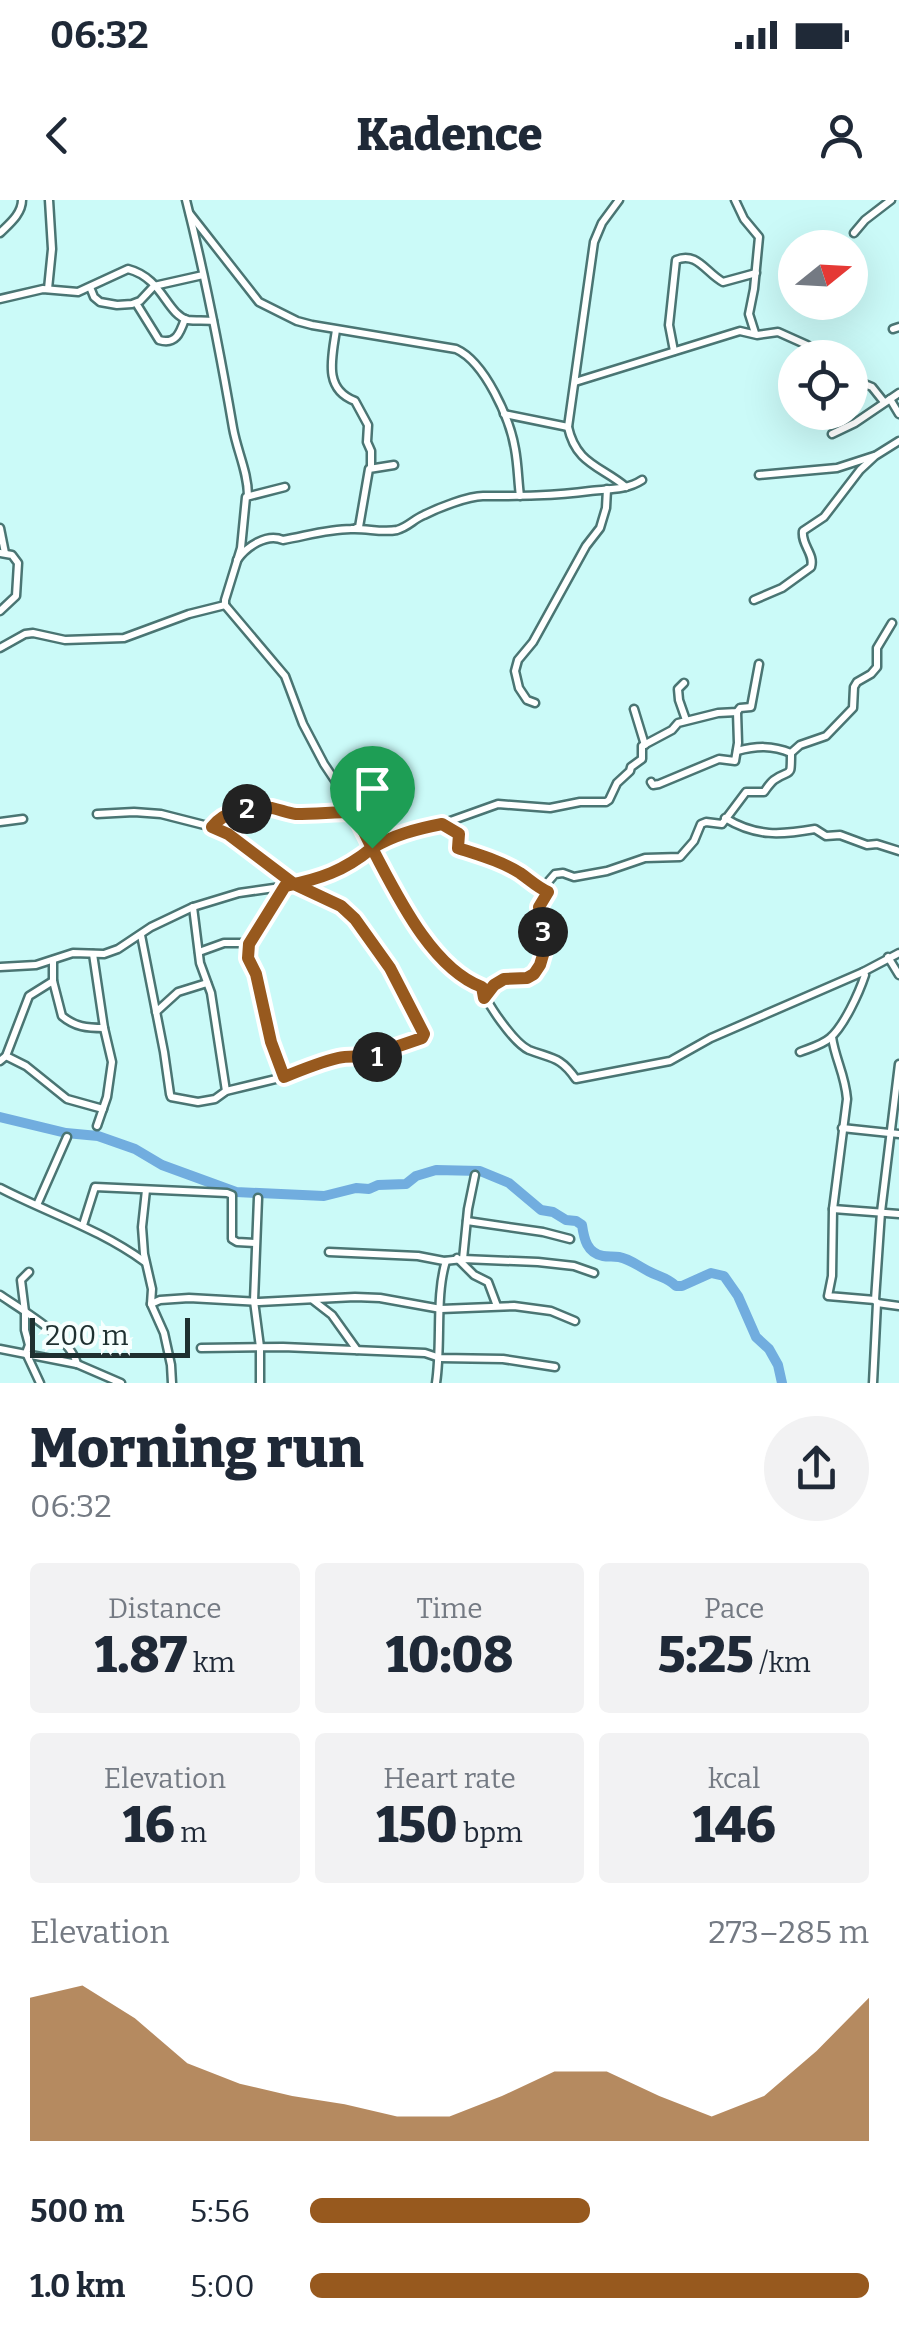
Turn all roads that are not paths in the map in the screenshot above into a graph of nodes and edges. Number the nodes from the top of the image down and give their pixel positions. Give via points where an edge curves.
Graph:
1 (22, 200) edge
2 (48, 200) edge
3 (57, 200) edge
4 (186, 200) edge
5 (619, 200) edge
6 (735, 200) edge
7 (891, 200) edge
8 (190, 214) junction
9 (857, 230) edge
10 (0, 233) edge
11 (756, 272) junction
12 (203, 275) junction
13 (156, 286) junction
14 (90, 287) junction
15 (48, 290) junction
16 (0, 299) edge
17 (136, 303) junction
18 (185, 319) junction
19 (212, 320) junction
20 (336, 330) junction
21 (755, 335) junction
22 (795, 340) edge
23 (674, 351) junction
24 (575, 382) junction
25 (868, 385) edge
26 (899, 393) edge
27 (887, 401) junction
28 (504, 414) junction
29 (899, 414) edge
30 (568, 428) junction
31 (832, 434) dead end
32 (899, 441) edge
33 (875, 456) junction
34 (394, 466) dead end
35 (372, 467) junction
36 (760, 476) dead end
37 (642, 480) dead end
38 (285, 487) dead end
39 (626, 487) junction
40 (607, 489) junction
41 (248, 496) junction
42 (520, 496) junction
43 (0, 528) edge
44 (354, 528) junction
45 (2, 553) edge
46 (237, 560) junction
47 (754, 600) dead end
48 (225, 605) junction
49 (0, 612) edge
50 (892, 623) dead end
51 (0, 648) edge
52 (759, 664) dead end
53 (684, 684) dead end
54 (534, 703) dead end
55 (634, 709) dead end
56 (737, 712) junction
57 (686, 720) junction
58 (645, 745) junction
59 (737, 751) junction
60 (790, 753) junction
61 (651, 782) dead end
62 (354, 812) junction
63 (96, 814) dead end
64 (725, 818) junction
65 (23, 820) dead end
66 (0, 822) edge
67 (442, 824) junction
68 (212, 827) junction
69 (372, 848) junction
70 (899, 851) edge
71 (294, 884) junction
72 (285, 886) junction
73 (548, 892) junction
74 (193, 907) junction
75 (141, 935) junction
76 (249, 944) junction
77 (199, 952) junction
78 (899, 953) edge
79 (93, 954) junction
80 (888, 957) junction
81 (53, 960) junction
82 (0, 967) edge
83 (863, 972) junction
84 (899, 975) edge
85 (53, 981) junction
86 (207, 983) junction
87 (484, 998) junction
88 (156, 1012) junction
89 (104, 1028) junction
90 (832, 1037) junction
91 (800, 1052) dead end
92 (3, 1058) edge
93 (899, 1064) edge
94 (284, 1077) junction
95 (226, 1091) junction
96 (103, 1109) junction
97 (97, 1126) dead end
98 (842, 1128) junction
99 (895, 1133) edge
100 (67, 1137) dead end
101 (475, 1175) dead end
102 (0, 1188) edge
103 (146, 1190) junction
104 (258, 1198) dead end
105 (37, 1205) junction
106 (834, 1209) junction
107 (881, 1212) junction
108 (899, 1214) edge
109 (467, 1221) junction
110 (83, 1225) junction
111 (570, 1238) dead end
112 (255, 1244) junction
113 (329, 1252) dead end
114 (463, 1259) junction
115 (444, 1262) junction
116 (146, 1263) junction
117 (29, 1272) dead end
118 (594, 1273) dead end
119 (0, 1295) edge
120 (314, 1300) junction
121 (254, 1301) junction
122 (876, 1301) junction
123 (151, 1304) junction
124 (497, 1306) junction
125 (899, 1306) edge
126 (441, 1309) junction
127 (25, 1312) junction
128 (575, 1321) dead end
129 (260, 1347) junction
130 (201, 1348) dead end
131 (0, 1350) edge
132 (356, 1350) junction
133 (26, 1353) junction
134 (440, 1358) junction
135 (77, 1364) junction
136 (555, 1367) dead end
137 (40, 1383) edge
138 (121, 1383) edge
139 (172, 1383) edge
140 (260, 1383) edge
141 (436, 1383) edge
142 (873, 1383) edge

1 - 10 street
2 - 3 street
2 - 15 street
4 - 8 street
5 - 24 street via 594,242
6 - 11 street via 759,237
7 - 9 street
8 - 12 street
8 - 20 street via 259,302
11 - 21 street via 749,316
11 - 23 street via 723,282 694,259 676,260 668,325
12 - 13 street
12 - 19 street
13 - 14 street via 128,269
13 - 17 street
13 - 18 street
14 - 15 street
14 - 17 street via 100,302
15 - 16 street
17 - 18 street via 159,340 174,340
18 - 19 street
19 - 41 street
20 - 28 street via 461,351 478,367
20 - 35 street via 332,375 368,426
21 - 22 street via 778,332
21 - 23 street via 736,332
23 - 24 street
24 - 30 street
25 - 27 street
26 - 27 street
27 - 29 street
27 - 31 street
28 - 30 street
28 - 42 street
30 - 39 street via 584,460
32 - 33 street
33 - 36 street via 837,468
33 - 47 street via 824,517 803,531 810,567
34 - 35 street
35 - 44 street
37 - 39 street
38 - 41 street
39 - 40 street
40 - 42 street
40 - 54 street via 600,528 518,660 519,688
41 - 46 street
42 - 44 street via 469,499 396,530
43 - 45 street
44 - 46 street via 269,539
45 - 49 street via 18,563 18,591
46 - 48 street
48 - 51 street via 124,638 64,640 29,633
48 - 62 street via 286,676 303,724
50 - 60 street via 877,648 877,667 856,682 853,708 826,736
52 - 56 street via 752,706
53 - 57 street via 678,694
55 - 58 street
56 - 57 street
56 - 59 street
57 - 58 street
58 - 67 street via 642,760 606,802 498,804
59 - 60 street via 757,745
59 - 61 street via 735,761
60 - 64 street via 788,775 764,792 746,792
62 - 68 street via 253,808 227,814
62 - 69 street
63 - 68 street via 162,814
64 - 70 street via 744,830 815,829
64 - 73 street via 722,824 701,824 680,857 645,858 574,877 555,874
65 - 66 street
67 - 69 street
67 - 73 street via 459,834 458,848 494,860
68 - 71 street
69 - 71 street via 336,872
69 - 87 street via 411,918 448,966 482,987
71 - 72 street
71 - 94 street via 355,919 424,1034 375,1058 338,1058
72 - 74 street
72 - 76 street
73 - 87 street via 539,907 545,948 540,965 527,978 504,979
74 - 75 street
74 - 77 street
75 - 79 street
75 - 88 street
76 - 77 street
76 - 94 street
77 - 86 street
78 - 80 street
79 - 81 street
79 - 89 street
80 - 83 street
80 - 84 street
81 - 82 street
81 - 85 street
83 - 87 street via 670,1061 580,1080 556,1059 511,1037
83 - 90 street
85 - 89 street via 62,1016 76,1026
85 - 92 street via 29,996
86 - 88 street via 178,992
86 - 95 street
88 - 95 street via 171,1097 198,1102
89 - 96 street via 112,1062
90 - 91 street
90 - 98 street via 846,1082
92 - 96 street via 26,1066 67,1099
93 - 99 street
94 - 95 street
96 - 97 street
98 - 99 street
98 - 106 street
99 - 107 street
100 - 105 street
101 - 109 street
102 - 105 street
103 - 110 street via 95,1187
103 - 112 street via 231,1194 232,1239
103 - 116 street
104 - 112 street
105 - 110 street
106 - 107 street
106 - 122 street via 828,1296
107 - 108 street
107 - 122 street
109 - 111 street
109 - 114 street
110 - 116 street
112 - 121 street
113 - 115 street
114 - 115 street
114 - 118 street
115 - 124 street via 456,1257 488,1282
115 - 126 street
116 - 123 street
117 - 127 street via 20,1280
119 - 127 street
120 - 121 street
120 - 126 street via 380,1298
120 - 132 street
121 - 123 street
121 - 129 street
122 - 125 street
122 - 142 street
123 - 139 street via 164,1333
124 - 126 street
124 - 128 street via 550,1311
126 - 134 street
127 - 133 street
127 - 135 street
129 - 130 street
129 - 132 street
129 - 140 street
131 - 133 street
132 - 134 street
133 - 135 street
133 - 137 street
134 - 136 street
134 - 141 street
135 - 138 street

